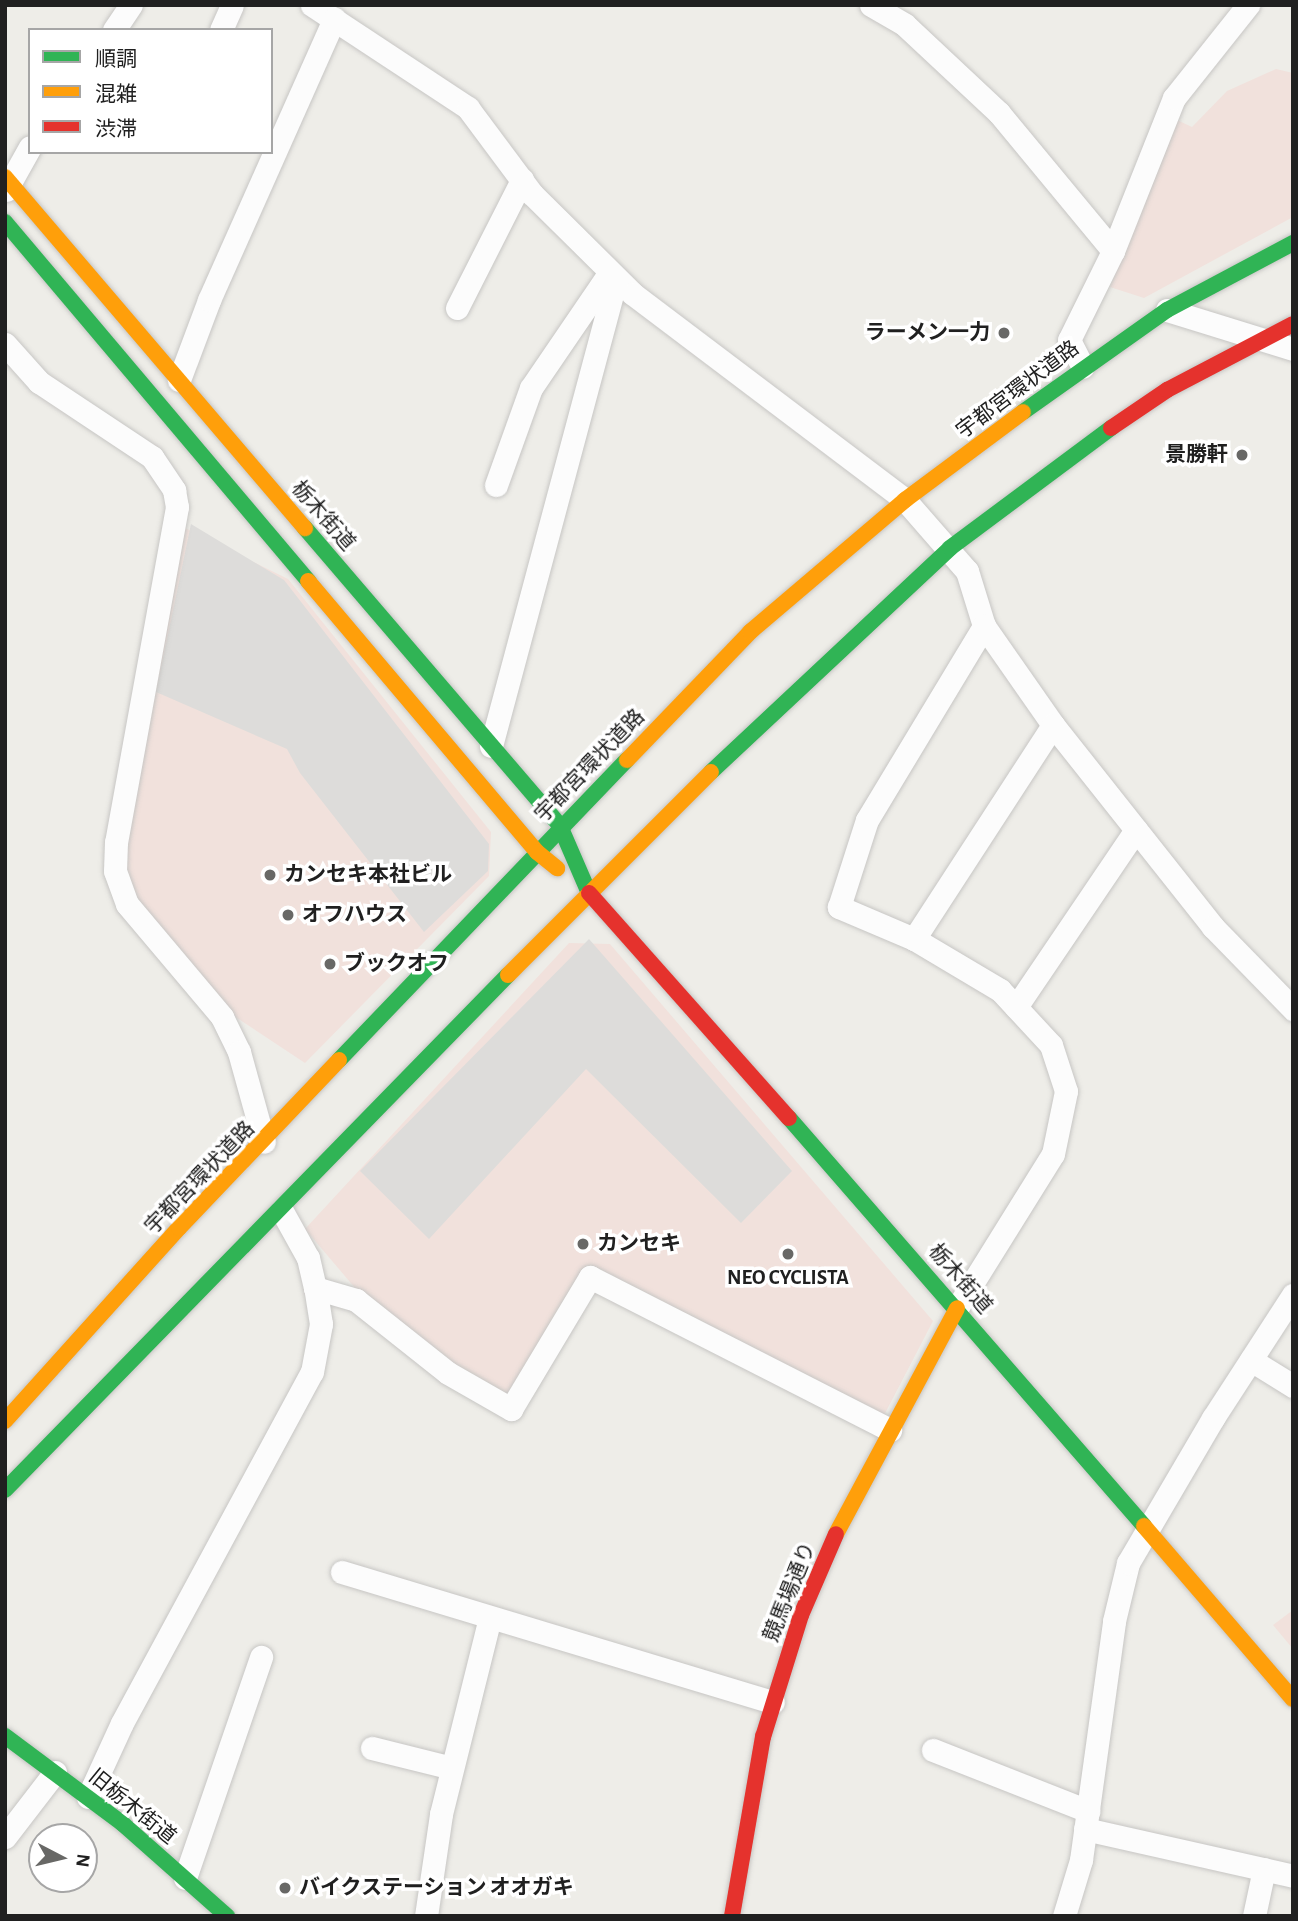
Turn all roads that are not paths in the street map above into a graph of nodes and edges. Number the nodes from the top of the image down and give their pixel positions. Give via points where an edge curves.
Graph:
1 (131, 5) edge
2 (232, 5) edge
3 (312, 5) edge
4 (871, 5) edge
5 (1248, 5) edge
6 (334, 19) junction
7 (115, 28) edge
8 (222, 28) edge
9 (28, 150) edge
10 (522, 180) junction
11 (7, 184) edge
12 (5, 222) edge
13 (1293, 243) edge
14 (1113, 251) junction
15 (613, 275) junction
16 (457, 309) dead end
17 (1167, 310) junction
18 (1293, 324) edge
19 (1261, 339) junction
20 (5, 344) edge
21 (1293, 349) edge
22 (1083, 367) junction
23 (179, 380) junction
24 (496, 485) dead end
25 (905, 500) junction
26 (950, 548) junction
27 (984, 626) junction
28 (1052, 725) junction
29 (491, 746) junction
30 (560, 826) junction
31 (1136, 830) junction
32 (537, 852) junction
33 (589, 893) junction
34 (914, 939) junction
35 (1016, 1007) junction
36 (1293, 1009) edge
37 (264, 1142) junction
38 (282, 1211) junction
39 (315, 1288) junction
40 (1293, 1295) edge
41 (957, 1308) junction
42 (1251, 1360) junction
43 (1293, 1386) edge
44 (5, 1421) edge
45 (890, 1430) junction
46 (5, 1490) edge
47 (1149, 1530) junction
48 (342, 1572) dead end
49 (490, 1618) junction
50 (261, 1657) dead end
51 (1293, 1699) edge
52 (774, 1702) junction
53 (5, 1736) edge
54 (372, 1748) dead end
55 (933, 1750) dead end
56 (452, 1768) junction
57 (55, 1772) junction
58 (88, 1797) junction
59 (1086, 1820) junction
60 (5, 1837) edge
61 (1264, 1869) junction
62 (1293, 1876) edge
63 (185, 1878) junction
64 (227, 1916) edge
65 (426, 1916) edge
66 (732, 1916) edge
67 (1064, 1916) edge
68 (1254, 1916) edge

1 - 7 street
2 - 8 street
3 - 6 street
4 - 14 street via 905,25 999,113
5 - 14 street via 1174,98
6 - 10 street via 468,108
6 - 23 street via 209,300
9 - 11 street
10 - 15 street
10 - 16 street
11 - 23 main road, 栃木街道
12 - 32 main road, 栃木街道
13 - 17 main road, 宇都宮環状道路
14 - 22 street via 1069,340
15 - 24 street via 531,388
15 - 25 street
15 - 29 street
17 - 19 street
17 - 22 main road, 宇都宮環状道路
18 - 19 main road
19 - 21 street
19 - 26 main road via 1167,390 1053,467
20 - 37 street via 39,382 142,449 163,469 174,490 177,507 116,842 115,871 127,904 222,1017 239,1052
22 - 25 main road, 宇都宮環状道路
23 - 29 main road, 栃木街道
25 - 26 street
25 - 30 main road, 宇都宮環状道路 via 750,632
26 - 27 street via 967,571
26 - 33 main road via 788,696
27 - 28 street
27 - 34 street via 867,820 839,907
28 - 31 street
28 - 34 street
29 - 30 main road, 栃木街道
30 - 32 main road, 宇都宮環状道路
30 - 33 main road, 栃木街道
31 - 35 street
31 - 36 street via 1213,927
32 - 33 main road, 栃木街道
32 - 37 main road, 宇都宮環状道路
33 - 38 main road
33 - 41 main road, 栃木街道
34 - 35 street via 1000,990
35 - 41 street via 1051,1045 1066,1091 1053,1154
37 - 44 main road, 宇都宮環状道路 via 179,1228
38 - 39 street via 308,1258
38 - 46 main road
39 - 45 street via 356,1300 448,1373 512,1409 590,1277
39 - 58 street via 321,1324 304,1393 122,1723
40 - 42 street
41 - 45 main road, 競馬場通り
41 - 47 main road, 栃木街道
42 - 43 street
42 - 47 street
45 - 52 main road, 競馬場通り via 827,1552
47 - 51 main road, 栃木街道
47 - 59 street via 1128,1563 1114,1621
48 - 49 street
49 - 52 street
49 - 56 street
50 - 63 street
52 - 66 main road, 競馬場通り via 750,1804
53 - 57 main road, 旧栃木街道
54 - 56 street
55 - 59 street
56 - 65 street
57 - 58 main road, 旧栃木街道
57 - 60 street
58 - 63 main road, 旧栃木街道
59 - 61 street
59 - 67 street
61 - 62 street
61 - 68 street
63 - 64 main road, 旧栃木街道

